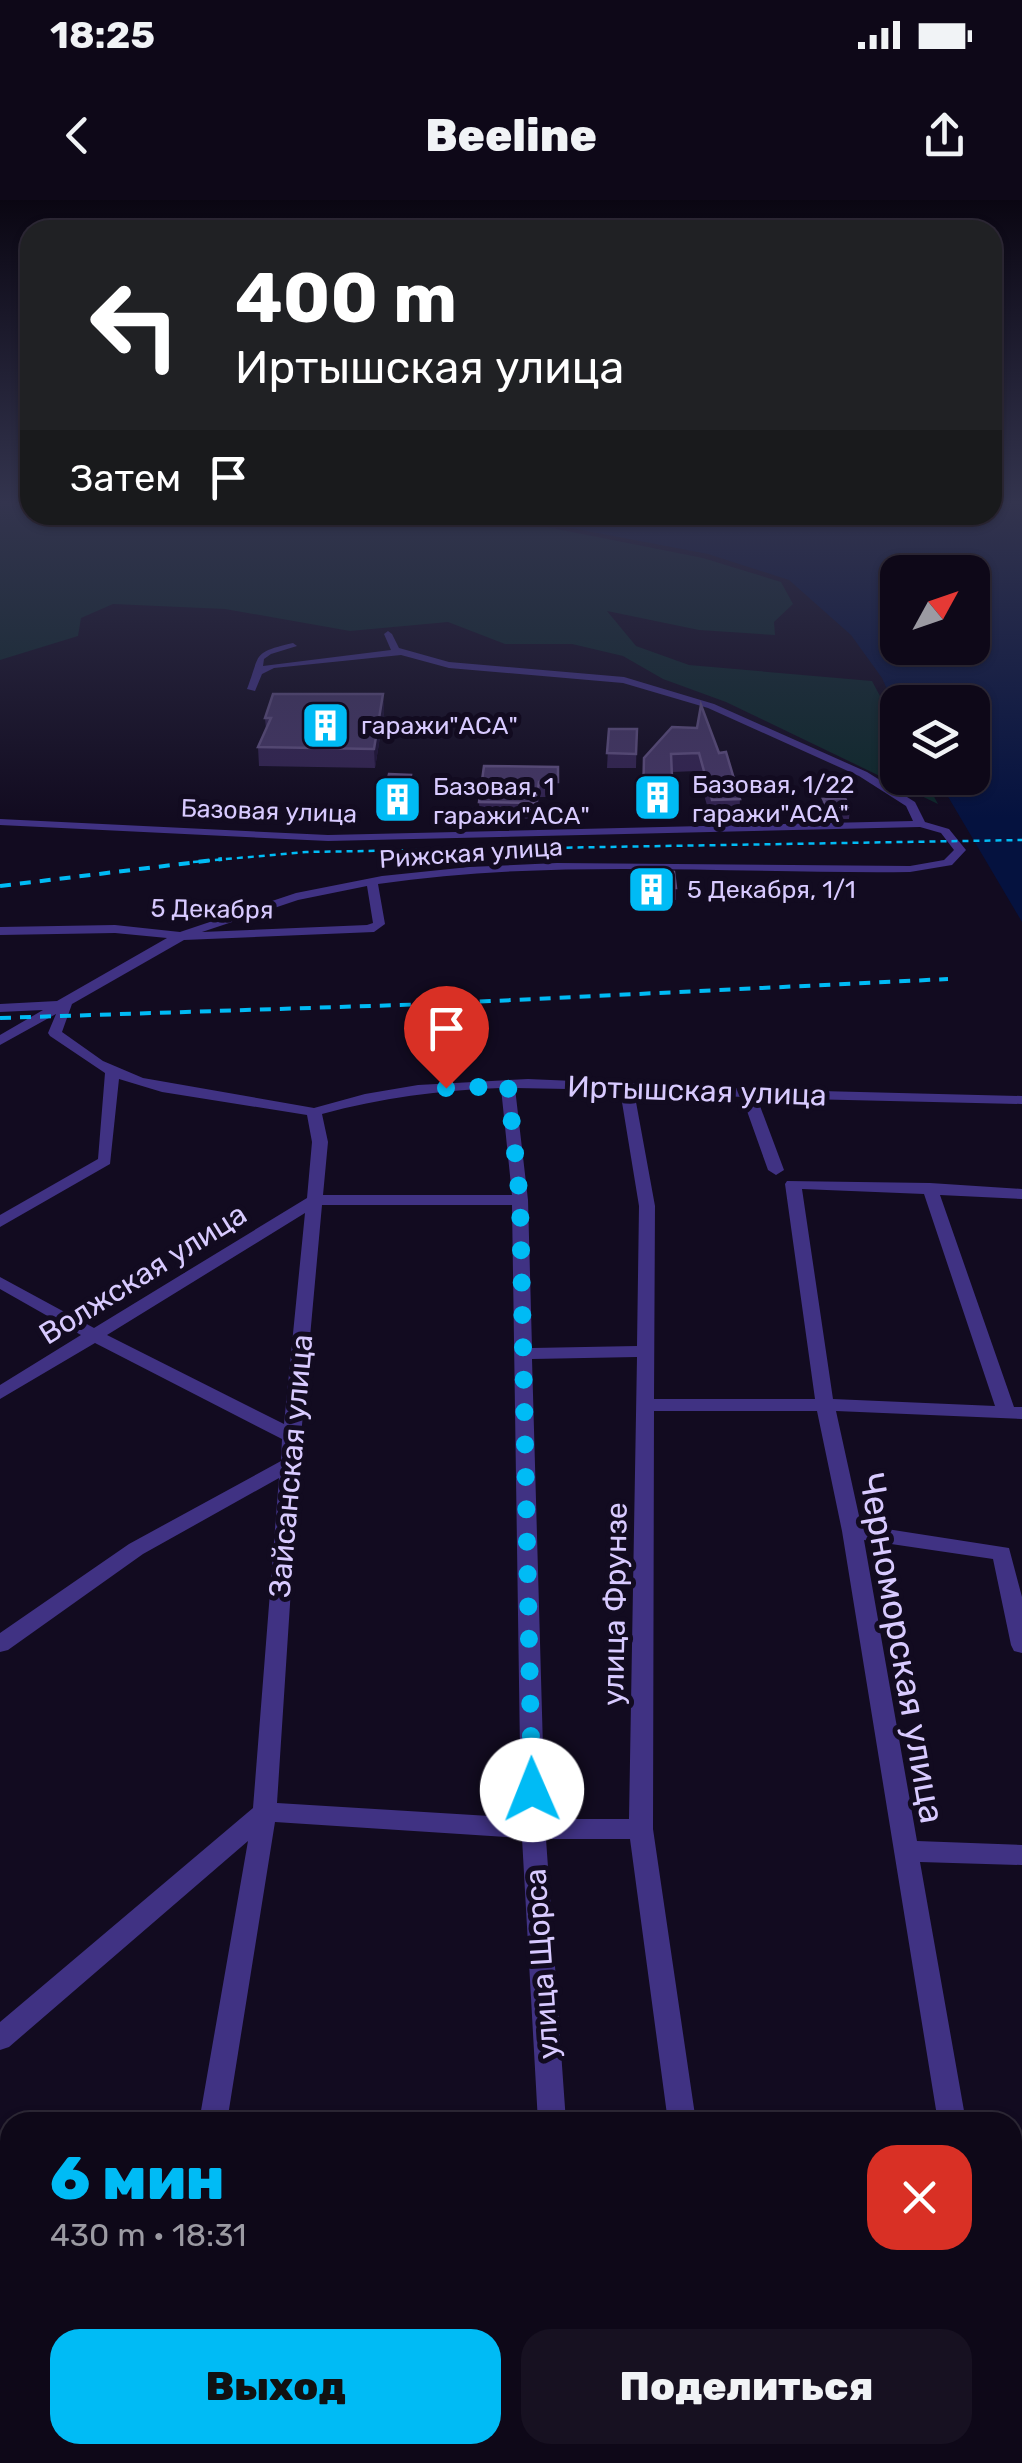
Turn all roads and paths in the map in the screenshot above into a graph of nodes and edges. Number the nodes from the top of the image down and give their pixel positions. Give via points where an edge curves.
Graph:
1 (388, 634) dead end
2 (293, 646) dead end
3 (401, 652) junction
4 (258, 672) junction
5 (252, 689) dead end
6 (0, 822) edge
7 (920, 824) junction
8 (952, 837) joint
9 (372, 882) junction
10 (0, 931) edge
11 (184, 936) junction
12 (66, 1005) junction
13 (0, 1008) edge
14 (0, 1041) edge
15 (112, 1072) junction
16 (508, 1086) junction
17 (626, 1086) junction
18 (748, 1093) junction
19 (1022, 1100) edge
20 (314, 1112) junction
21 (784, 1177) junction
22 (930, 1188) junction
23 (1022, 1194) edge
24 (315, 1200) junction
25 (520, 1200) junction
26 (0, 1222) edge
27 (0, 1282) edge
28 (95, 1336) junction
29 (646, 1351) junction
30 (524, 1354) junction
31 (0, 1393) edge
32 (648, 1405) junction
33 (825, 1405) junction
34 (1014, 1413) edge
35 (292, 1436) junction
36 (290, 1464) junction
37 (852, 1531) junction
38 (0, 1644) edge
39 (1022, 1646) edge
40 (264, 1812) junction
41 (641, 1828) junction
42 (533, 1830) junction
43 (905, 1852) junction
44 (1022, 1855) edge
45 (0, 2038) edge
46 (215, 2112) edge
47 (551, 2112) edge
48 (681, 2112) edge
49 (950, 2112) edge

1 - 3 street
2 - 4 street via 268,652
3 - 4 street via 291,662
3 - 7 street via 449,665 624,680 712,706 862,774 911,804
4 - 5 street
6 - 7 street, Базовая улица via 328,838
7 - 8 street, Базовая улица
8 - 9 street, Рижская улица via 957,857 910,870 529,868
9 - 11 street, Рижская улица via 266,904
9 - 11 street, 5 Декабря via 378,924 370,929
10 - 11 street, 5 Декабря via 115,929
11 - 12 street, Рижская улица
12 - 13 street
12 - 14 street, Рижская улица
12 - 15 street via 55,1033
15 - 20 street via 153,1086
15 - 26 street via 105,1161
16 - 17 street, Иртышская улица
16 - 20 street, Иртышская улица via 414,1088
16 - 25 street, улица Щорса
17 - 18 street, Иртышская улица
17 - 29 street, улица Фрунзе via 647,1206
18 - 19 street, Иртышская улица
18 - 21 street, Черноморская улица
20 - 24 street, Зайсанская улица via 320,1142
21 - 22 street
21 - 33 street, Черноморская улица
22 - 23 street
22 - 34 street
24 - 25 street
24 - 28 street, Волжская улица
24 - 35 street, Зайсанская улица
25 - 30 street, улица Щорса
27 - 28 street
28 - 31 street, Волжская улица
28 - 35 street
29 - 30 street
29 - 32 street, улица Фрунзе
30 - 42 street, улица Щорса
32 - 33 street
32 - 41 street, улица Фрунзе
33 - 34 street
33 - 37 street, Черноморская улица
35 - 36 street, Зайсанская улица
36 - 38 street via 136,1549
36 - 40 street, Зайсанская улица
37 - 39 street via 1002,1553
37 - 43 street, Черноморская улица
40 - 42 street
40 - 45 street
40 - 46 street, Зайсанская улица
41 - 42 street
41 - 48 street, улица Фрунзе
42 - 47 street, улица Щорса
43 - 44 street
43 - 49 street, Черноморская улица

